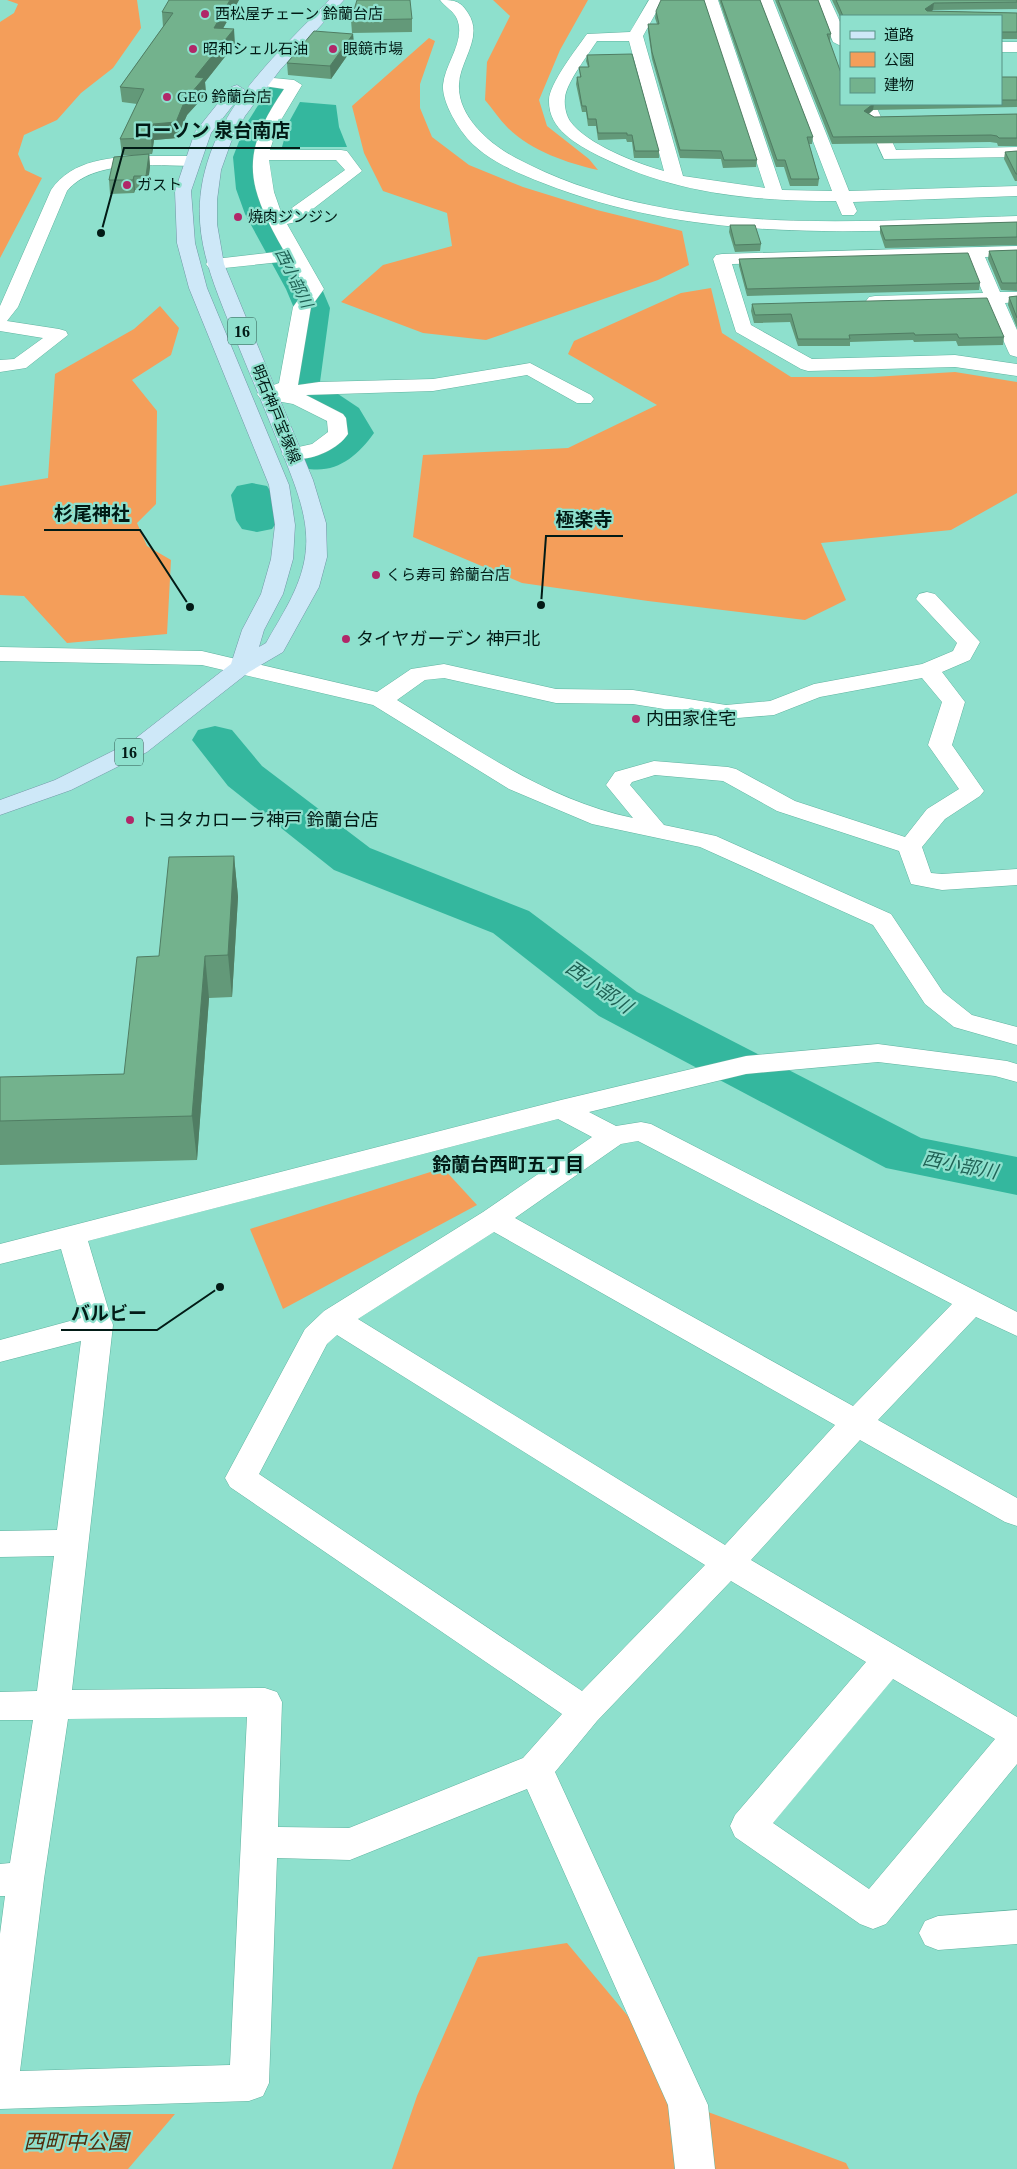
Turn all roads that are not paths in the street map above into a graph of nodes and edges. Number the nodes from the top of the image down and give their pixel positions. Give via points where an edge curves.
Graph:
1 (314, 0) edge
2 (337, 0) edge
3 (447, 0) edge
4 (656, 0) edge
5 (711, 0) edge
6 (766, 0) edge
7 (822, 0) edge
8 (836, 18) edge
9 (635, 36) junction
10 (840, 37) edge
11 (1017, 46) edge
12 (1002, 47) edge
13 (263, 82) junction
14 (870, 110) edge
15 (892, 116) edge
16 (1017, 152) edge
17 (260, 155) junction
18 (193, 161) junction
19 (897, 174) junction
20 (675, 179) junction
21 (1017, 191) edge
22 (776, 196) junction
23 (842, 196) junction
24 (278, 221) junction
25 (1017, 221) edge
26 (854, 226) junction
27 (1017, 251) edge
28 (974, 252) junction
29 (863, 254) junction
30 (297, 255) junction
31 (216, 264) junction
32 (994, 297) junction
33 (1017, 297) edge
34 (855, 301) edge
35 (736, 304) junction
36 (756, 304) edge
37 (0, 317) edge
38 (0, 325) edge
39 (1016, 348) edge
40 (0, 366) edge
41 (1017, 370) edge
42 (267, 394) junction
43 (584, 399) dead end
44 (292, 454) junction
45 (926, 599) dead end
46 (0, 654) edge
47 (241, 667) junction
48 (928, 670) junction
49 (381, 700) junction
50 (0, 808) edge
51 (656, 831) junction
52 (910, 847) junction
53 (1017, 877) edge
54 (1017, 1036) edge
55 (1017, 1073) edge
56 (562, 1109) junction
57 (613, 1136) junction
58 (494, 1219) junction
59 (72, 1236) junction
60 (0, 1254) edge
61 (973, 1301) junction
62 (335, 1319) junction
63 (98, 1325) junction
64 (1017, 1325) edge
65 (0, 1351) edge
66 (856, 1423) junction
67 (1017, 1513) edge
68 (71, 1543) junction
69 (0, 1544) edge
70 (728, 1564) junction
71 (889, 1660) junction
72 (53, 1705) junction
73 (0, 1706) edge
74 (585, 1710) junction
75 (1017, 1736) edge
76 (536, 1769) junction
77 (261, 1842) junction
78 (13, 1879) edge
79 (1017, 1927) edge
80 (938, 1933) dead end
81 (0, 2076) edge
82 (0, 2090) edge
83 (695, 2169) edge

1 - 18 main road, 明石神戸宝塚線 / 16 via 203,132
2 - 13 main road, 明石神戸宝塚線 / 16
3 - 26 street via 460,8 466,19 466,42 451,85 458,108 472,135 506,160 558,185 639,209 729,222
4 - 9 street
5 - 22 street
6 - 23 street
7 - 8 street
8 - 10 street
9 - 20 street
9 - 20 street via 592,37 557,96 560,118 584,141 615,160
11 - 12 street
13 - 17 street via 294,85 266,132
13 - 31 main road, 明石神戸宝塚線 / 16 via 233,122 215,161 208,200 209,235
14 - 15 street
14 - 19 street
16 - 19 street
17 - 24 street via 267,201
17 - 24 street via 341,155 354,171 290,218
18 - 37 street via 116,163 69,178 60,190 9,307
18 - 47 main road, 明石神戸宝塚線 / 16 via 183,191 186,243 198,288 279,485 284,525 282,559 272,594 253,630
19 - 21 street
19 - 23 street
20 - 22 street via 697,186
22 - 23 street
23 - 26 street
24 - 30 street
25 - 26 street
26 - 29 street
27 - 28 street
28 - 29 street
28 - 32 street
29 - 35 street via 722,259
30 - 31 street
30 - 42 street via 315,289 302,307 288,386
31 - 42 main road, 明石神戸宝塚線 / 16
32 - 33 street
32 - 34 street
32 - 39 street
35 - 36 street
35 - 41 street via 743,328 808,365 955,361
38 - 40 street via 60,335 19,364
42 - 43 street via 319,388 433,386 530,369
42 - 44 main road, 明石神戸宝塚線 / 16
42 - 44 street via 298,399 336,418 338,434 318,449
44 - 47 main road, 明石神戸宝塚線 / 16 via 316,523 316,556 308,587 275,646
45 - 48 street via 969,642 962,655
46 - 47 street via 202,658
47 - 49 street
47 - 50 main road, 明石神戸宝塚線 / 16 via 139,747 64,785
48 - 49 street via 814,691 774,708 726,712 633,697 556,696 444,671 419,674
48 - 52 street via 954,702 940,745 972,791 936,814
49 - 51 street via 516,784 601,819
51 - 52 street via 618,785 623,777 654,768 728,774 786,806
51 - 54 street via 707,842 882,920 934,998 963,1021
52 - 53 street via 920,879 942,882
55 - 56 street via 997,1067 878,1053 746,1065
56 - 57 street
56 - 59 street
57 - 58 street
57 - 61 street via 641,1131
58 - 62 street
58 - 66 street
59 - 60 street
59 - 63 street
61 - 64 street
61 - 66 street
62 - 70 street
62 - 74 street via 316,1337 241,1478
63 - 65 street
63 - 68 street
66 - 67 street
66 - 70 street
68 - 69 street
68 - 72 street
70 - 71 street
70 - 74 street
71 - 75 street
71 - 75 street via 748,1826 873,1912
72 - 73 street
72 - 77 street via 265,1702
72 - 78 street
74 - 76 street
76 - 77 street via 350,1844
76 - 83 street via 688,2105
77 - 82 street via 249,2083
78 - 81 street
79 - 80 street

